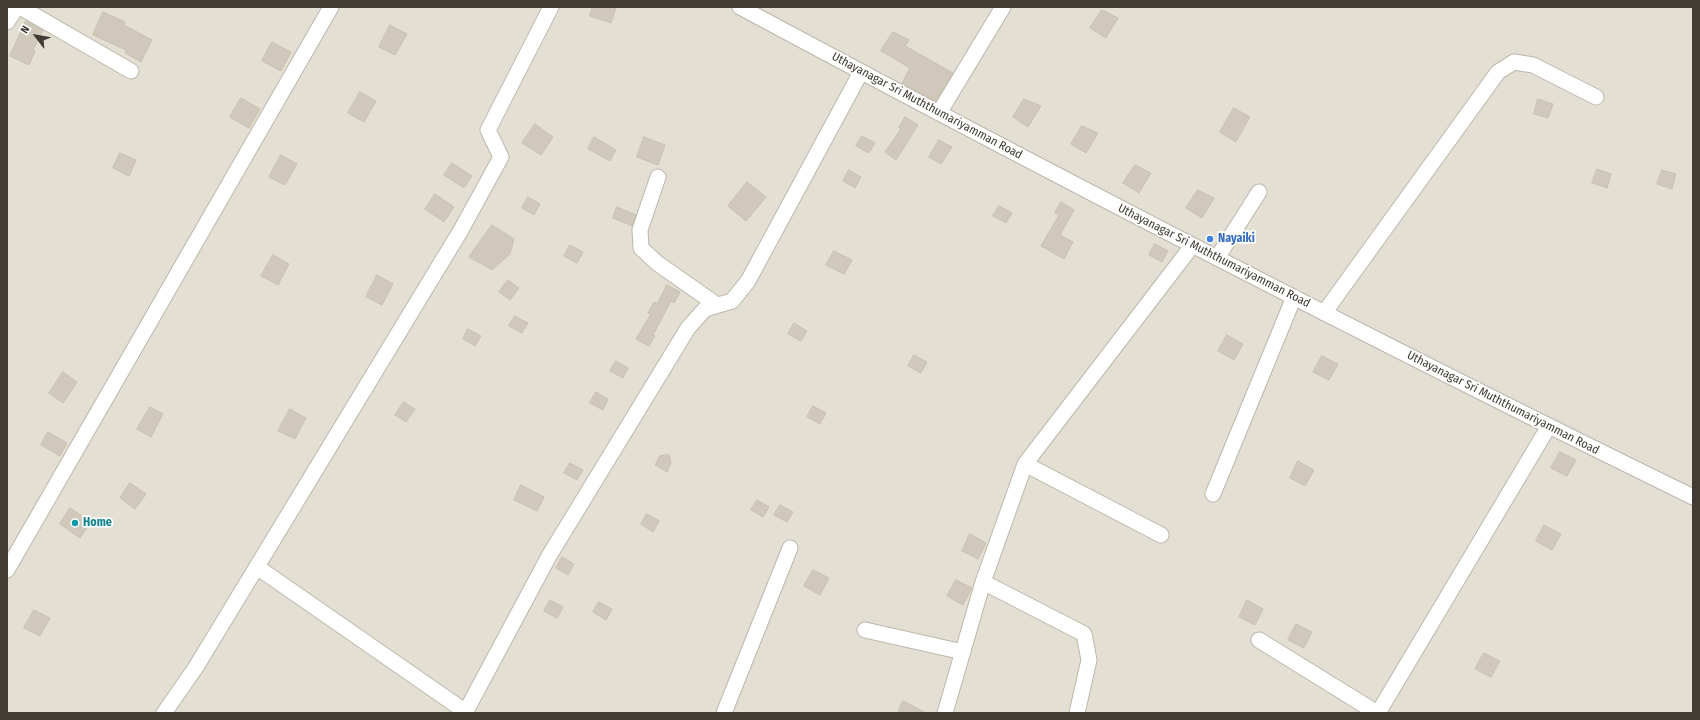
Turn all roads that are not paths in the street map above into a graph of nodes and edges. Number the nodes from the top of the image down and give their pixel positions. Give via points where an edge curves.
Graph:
1 (17, 7) edge
2 (20, 7) edge
3 (331, 7) edge
4 (551, 7) edge
5 (740, 7) edge
6 (1003, 7) edge
7 (761, 12) edge
8 (7, 22) edge
9 (131, 71) dead end
10 (861, 72) junction
11 (1596, 97) dead end
12 (939, 113) junction
13 (658, 177) dead end
14 (1259, 192) dead end
15 (1192, 246) junction
16 (1217, 258) junction
17 (1294, 297) junction
18 (717, 305) junction
19 (1324, 312) junction
20 (1549, 426) junction
21 (1025, 464) junction
22 (1213, 494) dead end
23 (1693, 497) edge
24 (1162, 536) dead end
25 (790, 548) dead end
26 (257, 566) junction
27 (7, 570) edge
28 (983, 582) junction
29 (865, 630) dead end
30 (1259, 640) dead end
31 (963, 652) junction
32 (164, 713) edge
33 (465, 713) edge
34 (724, 713) edge
35 (945, 713) edge
36 (1077, 713) edge
37 (1378, 713) edge

1 - 8 street
2 - 9 street
3 - 27 street
4 - 26 street via 488,130 501,157 461,230
5 - 7 street, Uthayanagar Sri Muththumariyamman Road
6 - 12 street
7 - 10 street, Uthayanagar Sri Muththumariyamman Road
10 - 12 street, Uthayanagar Sri Muththumariyamman Road
10 - 18 street via 748,281 732,301
11 - 19 street via 1533,65 1514,62 1498,72
12 - 15 street, Uthayanagar Sri Muththumariyamman Road
13 - 18 street via 640,230 641,248 657,263
14 - 16 street
15 - 16 street, Uthayanagar Sri Muththumariyamman Road
15 - 21 street
16 - 17 street, Uthayanagar Sri Muththumariyamman Road
17 - 19 street, Uthayanagar Sri Muththumariyamman Road
17 - 22 street
18 - 33 street via 705,309 688,328 549,556
19 - 20 street, Uthayanagar Sri Muththumariyamman Road
20 - 23 street, Uthayanagar Sri Muththumariyamman Road
20 - 37 street
21 - 24 street
21 - 28 street
25 - 34 street
26 - 32 street via 196,667
26 - 33 street
28 - 31 street
28 - 36 street via 1084,634 1089,660
29 - 31 street
30 - 37 street
31 - 35 street

